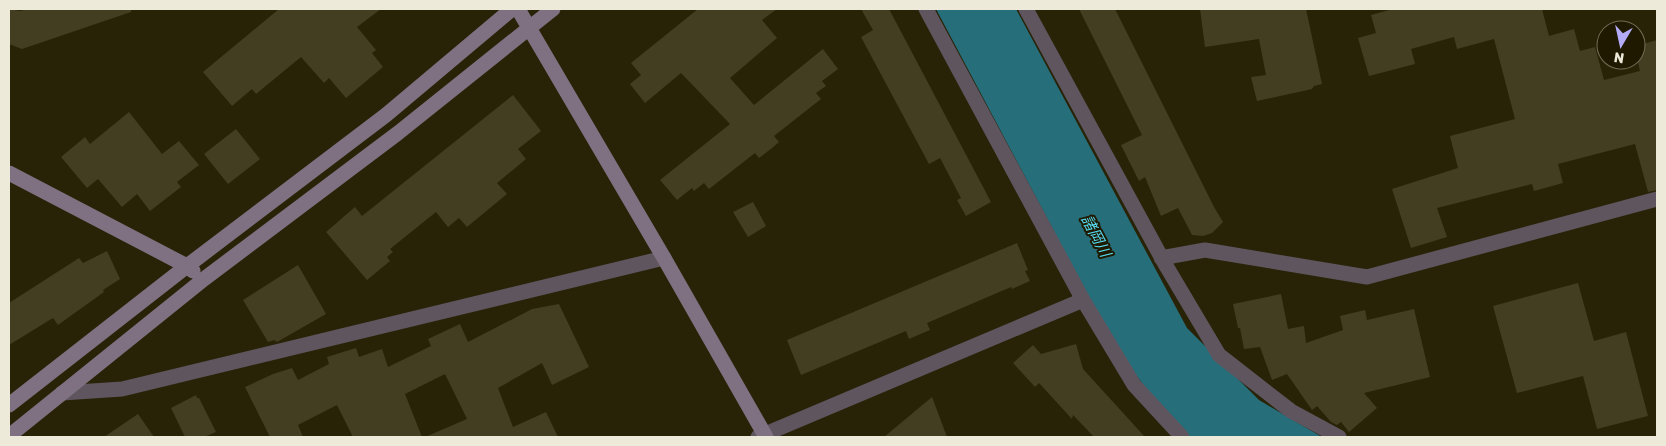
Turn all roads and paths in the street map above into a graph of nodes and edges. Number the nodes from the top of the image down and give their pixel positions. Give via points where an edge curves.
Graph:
1 (512, 9) edge
2 (518, 9) edge
3 (554, 9) edge
4 (926, 9) edge
5 (1026, 9) edge
6 (529, 28) junction
7 (9, 173) edge
8 (1657, 199) edge
9 (664, 258) junction
10 (1161, 258) junction
11 (187, 266) junction
12 (204, 279) junction
13 (1083, 300) junction
14 (62, 393) junction
15 (9, 405) edge
16 (9, 436) edge
17 (763, 436) edge
18 (1182, 437) edge
19 (1339, 437) edge

1 - 11 street via 386,115
2 - 6 street
3 - 6 street
4 - 13 street
5 - 10 street
6 - 9 street
6 - 12 street via 398,133
7 - 11 street
8 - 10 street via 1367,277 1205,250
9 - 14 street via 122,389
9 - 17 street
10 - 19 street via 1219,356 1291,411
11 - 12 street
11 - 15 street
12 - 14 street
13 - 17 street
13 - 18 street via 1134,384
14 - 16 street

